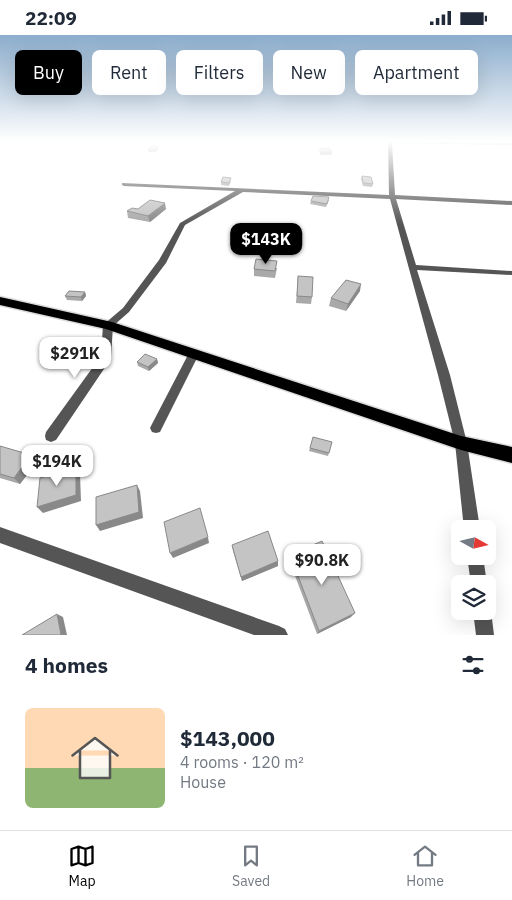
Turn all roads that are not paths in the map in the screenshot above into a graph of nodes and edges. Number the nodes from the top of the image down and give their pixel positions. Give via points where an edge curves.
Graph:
1 (391, 169) edge
2 (124, 184) dead end
3 (243, 189) junction
4 (392, 196) junction
5 (512, 203) edge
6 (414, 267) junction
7 (512, 273) edge
8 (0, 301) edge
9 (108, 325) junction
10 (194, 353) junction
11 (156, 428) dead end
12 (51, 436) dead end
13 (461, 443) junction
14 (512, 455) edge
15 (471, 520) edge
16 (0, 535) edge
17 (483, 620) edge
18 (279, 635) edge
19 (485, 635) edge

1 - 4 street
2 - 3 street
3 - 4 street
3 - 9 street via 182,224 163,261 126,309
4 - 5 street
4 - 6 street
6 - 7 street
6 - 13 street
8 - 9 main road
9 - 10 main road
9 - 12 street via 106,357
10 - 11 street
10 - 13 main road
13 - 14 main road
13 - 15 street
16 - 18 street
17 - 19 street

